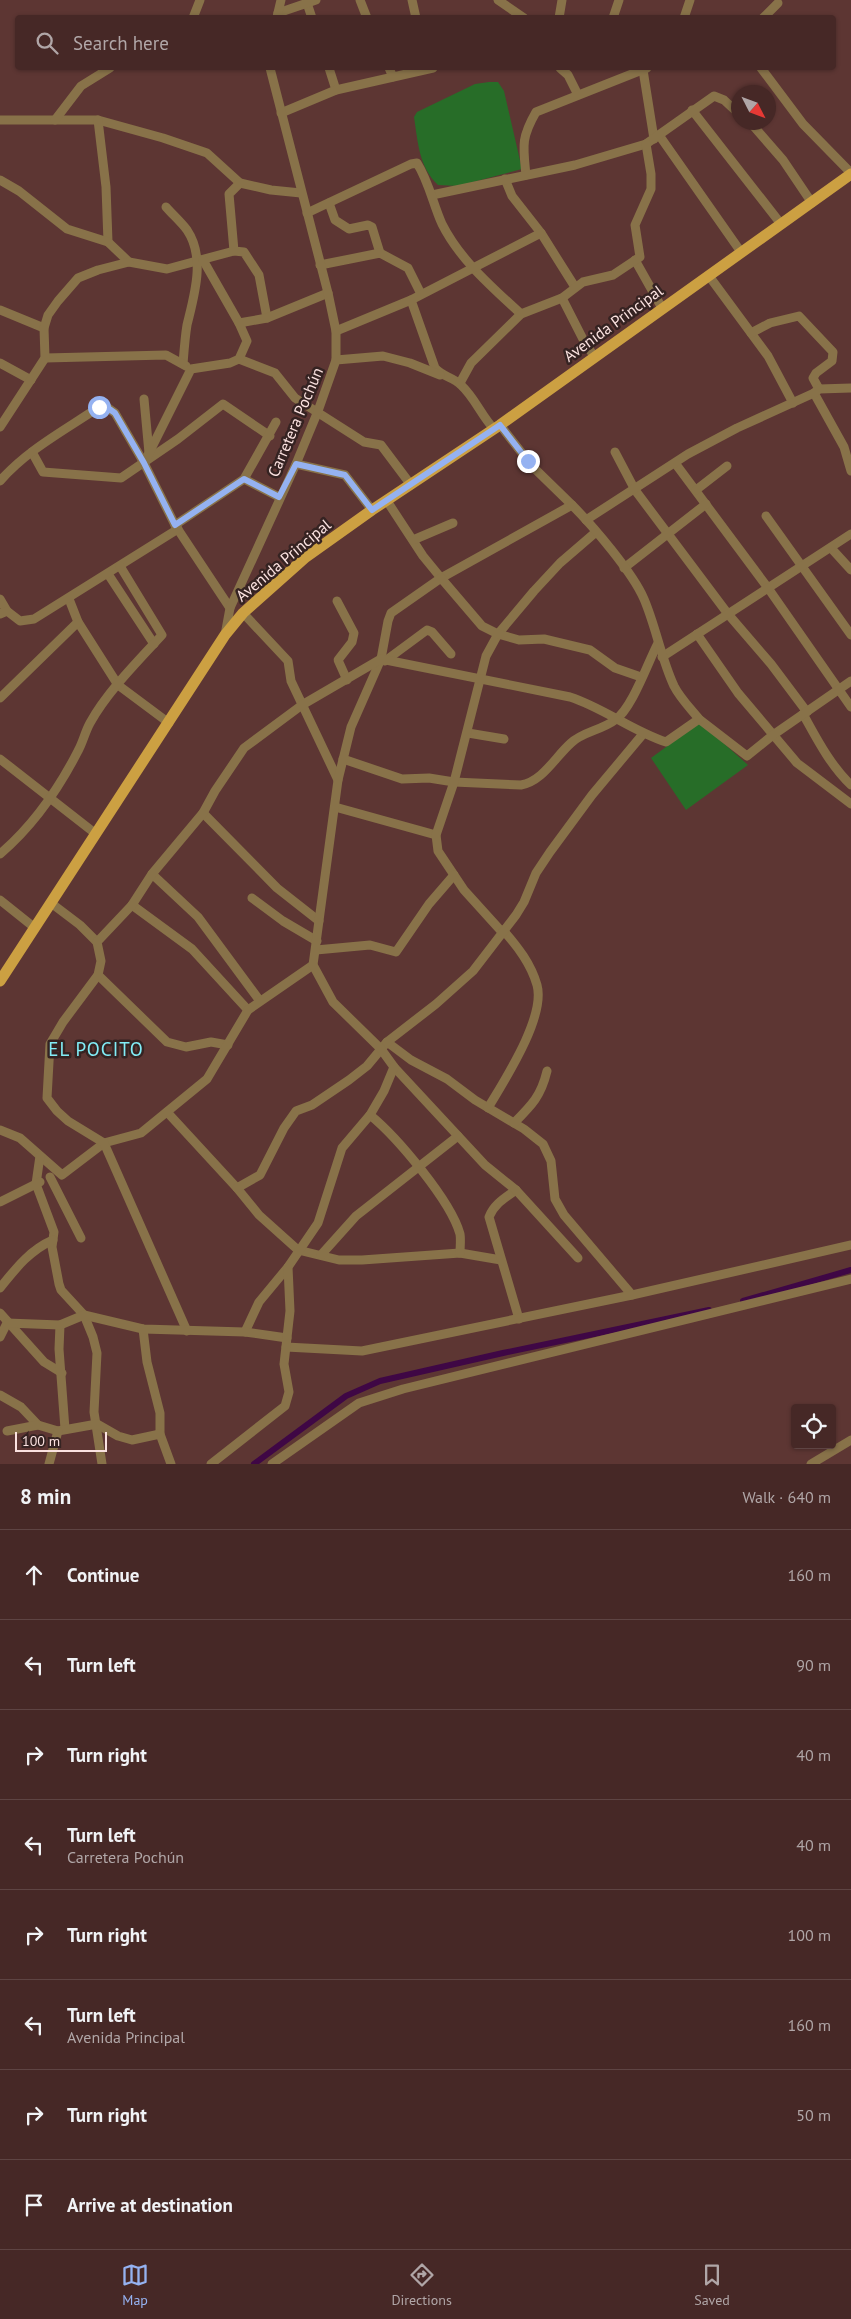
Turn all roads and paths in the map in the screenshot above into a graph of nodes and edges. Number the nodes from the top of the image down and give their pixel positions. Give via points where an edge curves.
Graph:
1 (200, 0) edge
2 (281, 0) edge
3 (360, 0) edge
4 (412, 0) edge
5 (498, 0) edge
6 (562, 0) edge
7 (619, 0) edge
8 (690, 0) edge
9 (311, 1) edge
10 (778, 3) dead end
11 (194, 15) edge
12 (278, 15) edge
13 (312, 15) edge
14 (366, 15) edge
15 (415, 15) edge
16 (520, 15) edge
17 (560, 15) edge
18 (614, 15) edge
19 (685, 15) edge
20 (766, 15) edge
21 (107, 70) edge
22 (270, 70) edge
23 (330, 70) edge
24 (389, 70) edge
25 (423, 70) edge
26 (562, 70) edge
27 (642, 70) edge
28 (645, 70) edge
29 (763, 70) edge
30 (393, 77) junction
31 (336, 90) junction
32 (578, 95) junction
33 (731, 106) edge
34 (692, 110) junction
35 (281, 113) junction
36 (0, 120) edge
37 (55, 120) junction
38 (98, 120) junction
39 (757, 130) edge
40 (653, 140) junction
41 (851, 173) edge
42 (526, 175) junction
43 (504, 179) junction
44 (0, 180) edge
45 (240, 183) junction
46 (301, 193) junction
47 (432, 195) junction
48 (812, 202) junction
49 (329, 203) junction
50 (166, 207) dead end
51 (307, 214) junction
52 (781, 224) junction
53 (541, 233) junction
54 (108, 242) junction
55 (234, 251) junction
56 (741, 252) junction
57 (380, 253) junction
58 (635, 260) junction
59 (200, 261) junction
60 (129, 262) junction
61 (320, 265) junction
62 (472, 268) junction
63 (709, 276) junction
64 (575, 287) junction
65 (328, 293) junction
66 (421, 294) junction
67 (562, 298) junction
68 (411, 300) junction
69 (662, 308) junction
70 (0, 310) edge
71 (521, 314) junction
72 (267, 318) junction
73 (239, 323) junction
74 (44, 328) junction
75 (336, 331) junction
76 (750, 333) junction
77 (594, 356) junction
78 (45, 358) junction
79 (238, 359) junction
80 (336, 360) junction
81 (0, 363) edge
82 (183, 364) junction
83 (191, 369) junction
84 (441, 376) junction
85 (31, 380) junction
86 (460, 383) junction
87 (851, 388) edge
88 (817, 391) junction
89 (144, 399) dead end
90 (793, 403) junction
91 (318, 411) junction
92 (276, 422) dead end
93 (0, 427) edge
94 (497, 427) junction
95 (270, 436) junction
96 (32, 452) junction
97 (615, 452) dead end
98 (149, 453) junction
99 (144, 463) junction
100 (675, 463) junction
101 (296, 464) junction
102 (727, 466) dead end
103 (851, 471) edge
104 (244, 479) junction
105 (0, 481) edge
106 (411, 485) junction
107 (635, 490) junction
108 (696, 490) junction
109 (279, 497) junction
110 (387, 501) junction
111 (706, 504) junction
112 (572, 505) junction
113 (372, 510) junction
114 (766, 516) dead end
115 (586, 520) junction
116 (453, 523) dead end
117 (177, 527) junction
118 (596, 532) junction
119 (669, 534) junction
120 (851, 534) edge
121 (413, 540) junction
122 (831, 548) junction
123 (120, 566) junction
124 (800, 566) junction
125 (624, 568) junction
126 (851, 570) edge
127 (108, 574) junction
128 (441, 578) junction
129 (768, 588) junction
130 (0, 599) edge
131 (69, 599) junction
132 (337, 601) dead end
133 (230, 608) junction
134 (244, 612) junction
135 (4, 613) edge
136 (728, 614) junction
137 (78, 622) junction
138 (498, 634) junction
139 (697, 634) junction
140 (225, 635) junction
141 (851, 636) edge
142 (658, 643) junction
143 (154, 644) junction
144 (451, 654) dead end
145 (662, 657) junction
146 (383, 660) junction
147 (641, 677) junction
148 (347, 680) junction
149 (478, 680) junction
150 (851, 681) edge
151 (118, 685) junction
152 (839, 689) junction
153 (0, 698) edge
154 (302, 706) junction
155 (851, 707) edge
156 (805, 713) junction
157 (617, 719) junction
158 (699, 719) junction
159 (169, 723) junction
160 (468, 733) junction
161 (643, 734) junction
162 (773, 735) junction
163 (504, 739) dead end
164 (0, 759) edge
165 (343, 759) junction
166 (338, 780) junction
167 (454, 782) junction
168 (851, 785) edge
169 (51, 800) junction
170 (851, 804) edge
171 (335, 807) junction
172 (204, 814) junction
173 (96, 834) junction
174 (436, 835) junction
175 (0, 854) edge
176 (152, 874) junction
177 (454, 875) junction
178 (252, 898) dead end
179 (0, 900) edge
180 (51, 903) junction
181 (132, 905) junction
182 (319, 921) junction
183 (35, 928) junction
184 (503, 931) junction
185 (97, 942) junction
186 (317, 945) junction
187 (313, 964) junction
188 (98, 975) junction
189 (0, 981) edge
190 (260, 1000) junction
191 (248, 1010) junction
192 (228, 1045) junction
193 (384, 1046) junction
194 (394, 1067) junction
195 (547, 1071) dead end
196 (488, 1108) junction
197 (167, 1112) junction
198 (370, 1115) junction
199 (514, 1123) junction
200 (0, 1130) edge
201 (458, 1136) junction
202 (104, 1143) junction
203 (40, 1156) junction
204 (420, 1168) junction
205 (62, 1174) junction
206 (50, 1178) junction
207 (36, 1184) junction
208 (237, 1188) junction
209 (516, 1190) junction
210 (0, 1202) edge
211 (81, 1238) dead end
212 (53, 1240) junction
213 (851, 1245) edge
214 (298, 1250) junction
215 (460, 1254) junction
216 (321, 1255) junction
217 (578, 1258) dead end
218 (501, 1260) junction
219 (288, 1267) junction
220 (851, 1279) edge
221 (0, 1288) edge
222 (632, 1295) junction
223 (0, 1313) edge
224 (84, 1315) junction
225 (519, 1319) junction
226 (8, 1323) junction
227 (60, 1325) junction
228 (143, 1329) junction
229 (187, 1331) junction
230 (245, 1332) junction
231 (0, 1337) edge
232 (287, 1342) junction
233 (62, 1373) junction
234 (0, 1395) edge
235 (97, 1424) junction
236 (38, 1425) junction
237 (62, 1430) junction
238 (7, 1431) dead end
239 (160, 1434) junction
240 (851, 1440) edge
241 (49, 1464) edge
242 (102, 1464) edge
243 (171, 1464) edge
244 (211, 1464) edge
245 (272, 1464) edge
246 (811, 1464) edge

1 - 11 street
2 - 12 street
3 - 14 street
4 - 15 street
5 - 16 street
6 - 17 street
7 - 18 street
8 - 19 street
9 - 12 street
9 - 13 street
10 - 20 street
21 - 37 street via 82,86
22 - 35 street, Carretera Pochún
23 - 31 street
24 - 30 street
25 - 30 street
26 - 32 street
27 - 32 street
28 - 40 street
29 - 41 street via 802,124
30 - 31 street
31 - 35 street
32 - 42 street via 536,112 523,142
33 - 34 street via 714,96
34 - 40 street
34 - 52 street
35 - 46 street, Carretera Pochún
36 - 37 street
37 - 38 street
38 - 45 street via 207,153
38 - 54 street
39 - 48 street via 784,160
40 - 42 street via 575,165
40 - 56 street
40 - 58 street via 651,189 635,226 640,257
41 - 48 main road, Avenida Principal
42 - 43 street
43 - 47 street
43 - 53 street via 512,196
44 - 54 street via 67,229
45 - 46 street
45 - 55 street via 229,194
46 - 51 street, Carretera Pochún
47 - 49 street via 417,163
47 - 62 street via 442,224
48 - 52 main road, Avenida Principal
49 - 51 street
49 - 57 street via 335,220 349,229 372,227
50 - 59 street via 188,232
51 - 61 street, Carretera Pochún
52 - 56 main road, Avenida Principal
53 - 62 street
53 - 64 street
54 - 60 street
55 - 59 street
55 - 72 street via 244,252 260,275
56 - 63 main road, Avenida Principal
57 - 61 street
57 - 66 street via 408,268
58 - 64 street via 613,275 582,282
58 - 69 street
59 - 60 street via 167,269
59 - 73 street
59 - 82 street
60 - 74 street via 78,278 48,315
61 - 65 street, Carretera Pochún
62 - 66 street
62 - 71 street
63 - 69 main road, Avenida Principal
63 - 76 street
64 - 67 street
65 - 72 street
65 - 75 street, Carretera Pochún
66 - 68 street
67 - 71 street
67 - 77 street
68 - 75 street
68 - 84 street via 435,368
69 - 77 main road, Avenida Principal
70 - 74 street
71 - 86 street via 471,363
72 - 73 street
73 - 79 street via 247,341
74 - 78 street
75 - 80 street, Carretera Pochún
76 - 88 street via 770,323 799,316 833,352 832,360 813,378
76 - 90 street via 768,356
77 - 94 main road, Avenida Principal
78 - 82 street via 166,355
78 - 85 street
79 - 83 street
79 - 91 street via 275,373 295,398
80 - 84 street via 383,356
80 - 91 street, Carretera Pochún
81 - 85 street
82 - 83 street
83 - 98 street
84 - 86 street
85 - 93 street
86 - 94 street via 482,416
87 - 88 street
88 - 90 street
88 - 103 street via 844,447
89 - 98 street
90 - 100 street via 737,428
91 - 101 street, Carretera Pochún
91 - 106 street via 364,442 381,445
92 - 95 street
94 - 106 main road, Avenida Principal
94 - 112 street
95 - 99 street via 223,404
95 - 104 street
96 - 99 street via 44,472 121,478
96 - 99 street via 99,407 115,413
96 - 105 street
97 - 107 street
98 - 99 street
99 - 117 street
100 - 107 street
100 - 108 street
101 - 109 street, Carretera Pochún
101 - 113 street via 345,475
102 - 108 street
104 - 109 street
104 - 117 street
106 - 110 main road, Avenida Principal
107 - 115 street
107 - 119 street
108 - 111 street
109 - 133 street, Carretera Pochún
110 - 113 main road, Avenida Principal
110 - 121 street
111 - 119 street
111 - 129 street
112 - 115 street
112 - 128 street
113 - 134 main road, Avenida Principal via 306,557
114 - 124 street
115 - 118 street
116 - 121 street
117 - 123 street
117 - 133 street
118 - 125 street
118 - 138 street via 560,563
119 - 125 street
119 - 136 street
120 - 122 street
121 - 128 street
122 - 124 street
122 - 126 street
123 - 127 street
123 - 143 street via 162,635
124 - 129 street
124 - 141 street
125 - 142 street via 644,597
127 - 131 street
127 - 143 street
128 - 138 street via 482,626
128 - 146 street via 392,613
129 - 136 street
129 - 152 street
130 - 135 street
131 - 135 street via 34,619 20,621
131 - 137 street
132 - 148 street via 354,633 352,642 338,660
133 - 140 street, Carretera Pochún
134 - 140 main road, Avenida Principal
134 - 154 street via 288,661 290,679
136 - 139 street
136 - 156 street via 772,664
137 - 151 street
137 - 153 street
138 - 147 street via 519,640 544,639 590,650 615,668
138 - 149 street
139 - 145 street
139 - 162 street via 738,693
140 - 159 main road, Avenida Principal
142 - 145 street
142 - 147 street
143 - 151 street
144 - 146 street via 427,630
145 - 158 street via 674,686
146 - 148 street
146 - 149 street
146 - 165 street via 358,707
147 - 157 street via 633,698
148 - 154 street
149 - 157 street via 570,697
149 - 160 street
150 - 152 street
151 - 159 street
151 - 169 street via 90,723
152 - 155 street
152 - 156 street
154 - 166 street
154 - 172 street via 244,748 215,791
156 - 162 street
156 - 168 street via 823,750
157 - 161 street
157 - 167 street via 572,741 528,783
158 - 161 street via 669,742
158 - 162 street via 747,756
159 - 173 main road, Avenida Principal
160 - 163 street
160 - 167 street
161 - 184 street via 550,852 536,873 524,902
162 - 170 street via 797,763
164 - 169 street
165 - 166 street
165 - 167 street via 402,779
166 - 171 street
167 - 174 street
169 - 173 street
169 - 175 street
171 - 174 street
171 - 182 street
172 - 176 street
172 - 182 street via 277,888
173 - 180 main road, Avenida Principal
174 - 177 street via 438,851
176 - 181 street
176 - 190 street via 198,917
177 - 184 street via 476,906
177 - 186 street via 429,904 396,952 370,945
178 - 186 street
179 - 183 street
180 - 183 main road, Avenida Principal
180 - 185 street
181 - 185 street
181 - 191 street via 192,949
182 - 186 street
183 - 189 main road, Avenida Principal
184 - 193 street via 472,971
184 - 196 street via 520,949 530,968 538,987 538,1006 512,1068
185 - 188 street via 101,961
186 - 187 street
187 - 190 street
187 - 193 street via 333,1002
188 - 192 street via 167,1042 186,1047 211,1042
188 - 202 street via 50,1044 47,1098 68,1120
190 - 191 street
191 - 192 street
192 - 197 street via 207,1079
193 - 194 street
193 - 196 street
193 - 208 street via 367,1066 349,1080 312,1105 296,1111 260,1175
194 - 198 street
194 - 201 street
195 - 199 street via 535,1102
196 - 199 street
197 - 202 street via 141,1133
197 - 208 street
198 - 204 street
198 - 214 street via 342,1148 318,1223
199 - 222 street via 543,1144 551,1161 556,1199 564,1215
200 - 203 street via 20,1138
201 - 204 street
201 - 209 street via 485,1165
202 - 205 street
202 - 229 street
203 - 205 street
203 - 207 street
204 - 215 street via 460,1234
204 - 216 street via 356,1216
205 - 206 street
206 - 207 street
206 - 211 street
207 - 210 street
207 - 212 street via 54,1232
208 - 214 street via 259,1215
209 - 217 street
209 - 218 street via 492,1208 488,1217
212 - 221 street via 38,1247
212 - 224 street via 61,1290
213 - 222 street
214 - 216 street
214 - 219 street
215 - 216 street via 362,1260 339,1260
215 - 218 street
218 - 225 street
219 - 230 street via 259,1302
219 - 232 street via 290,1311
220 - 245 street via 403,1389 359,1404
222 - 225 street
223 - 226 street
224 - 227 street
224 - 228 street
224 - 235 street via 94,1337 96,1353 94,1405
225 - 232 street via 362,1351
226 - 227 street
226 - 231 street
226 - 233 street via 44,1362
227 - 233 street
228 - 229 street
228 - 239 street via 147,1362 160,1413
229 - 230 street
230 - 232 street
232 - 244 street via 284,1364 289,1392 285,1406
233 - 237 street
234 - 236 street via 21,1407
235 - 237 street
235 - 239 street via 132,1440
235 - 242 street
236 - 237 street
236 - 238 street
237 - 241 street
239 - 243 street
240 - 246 street

